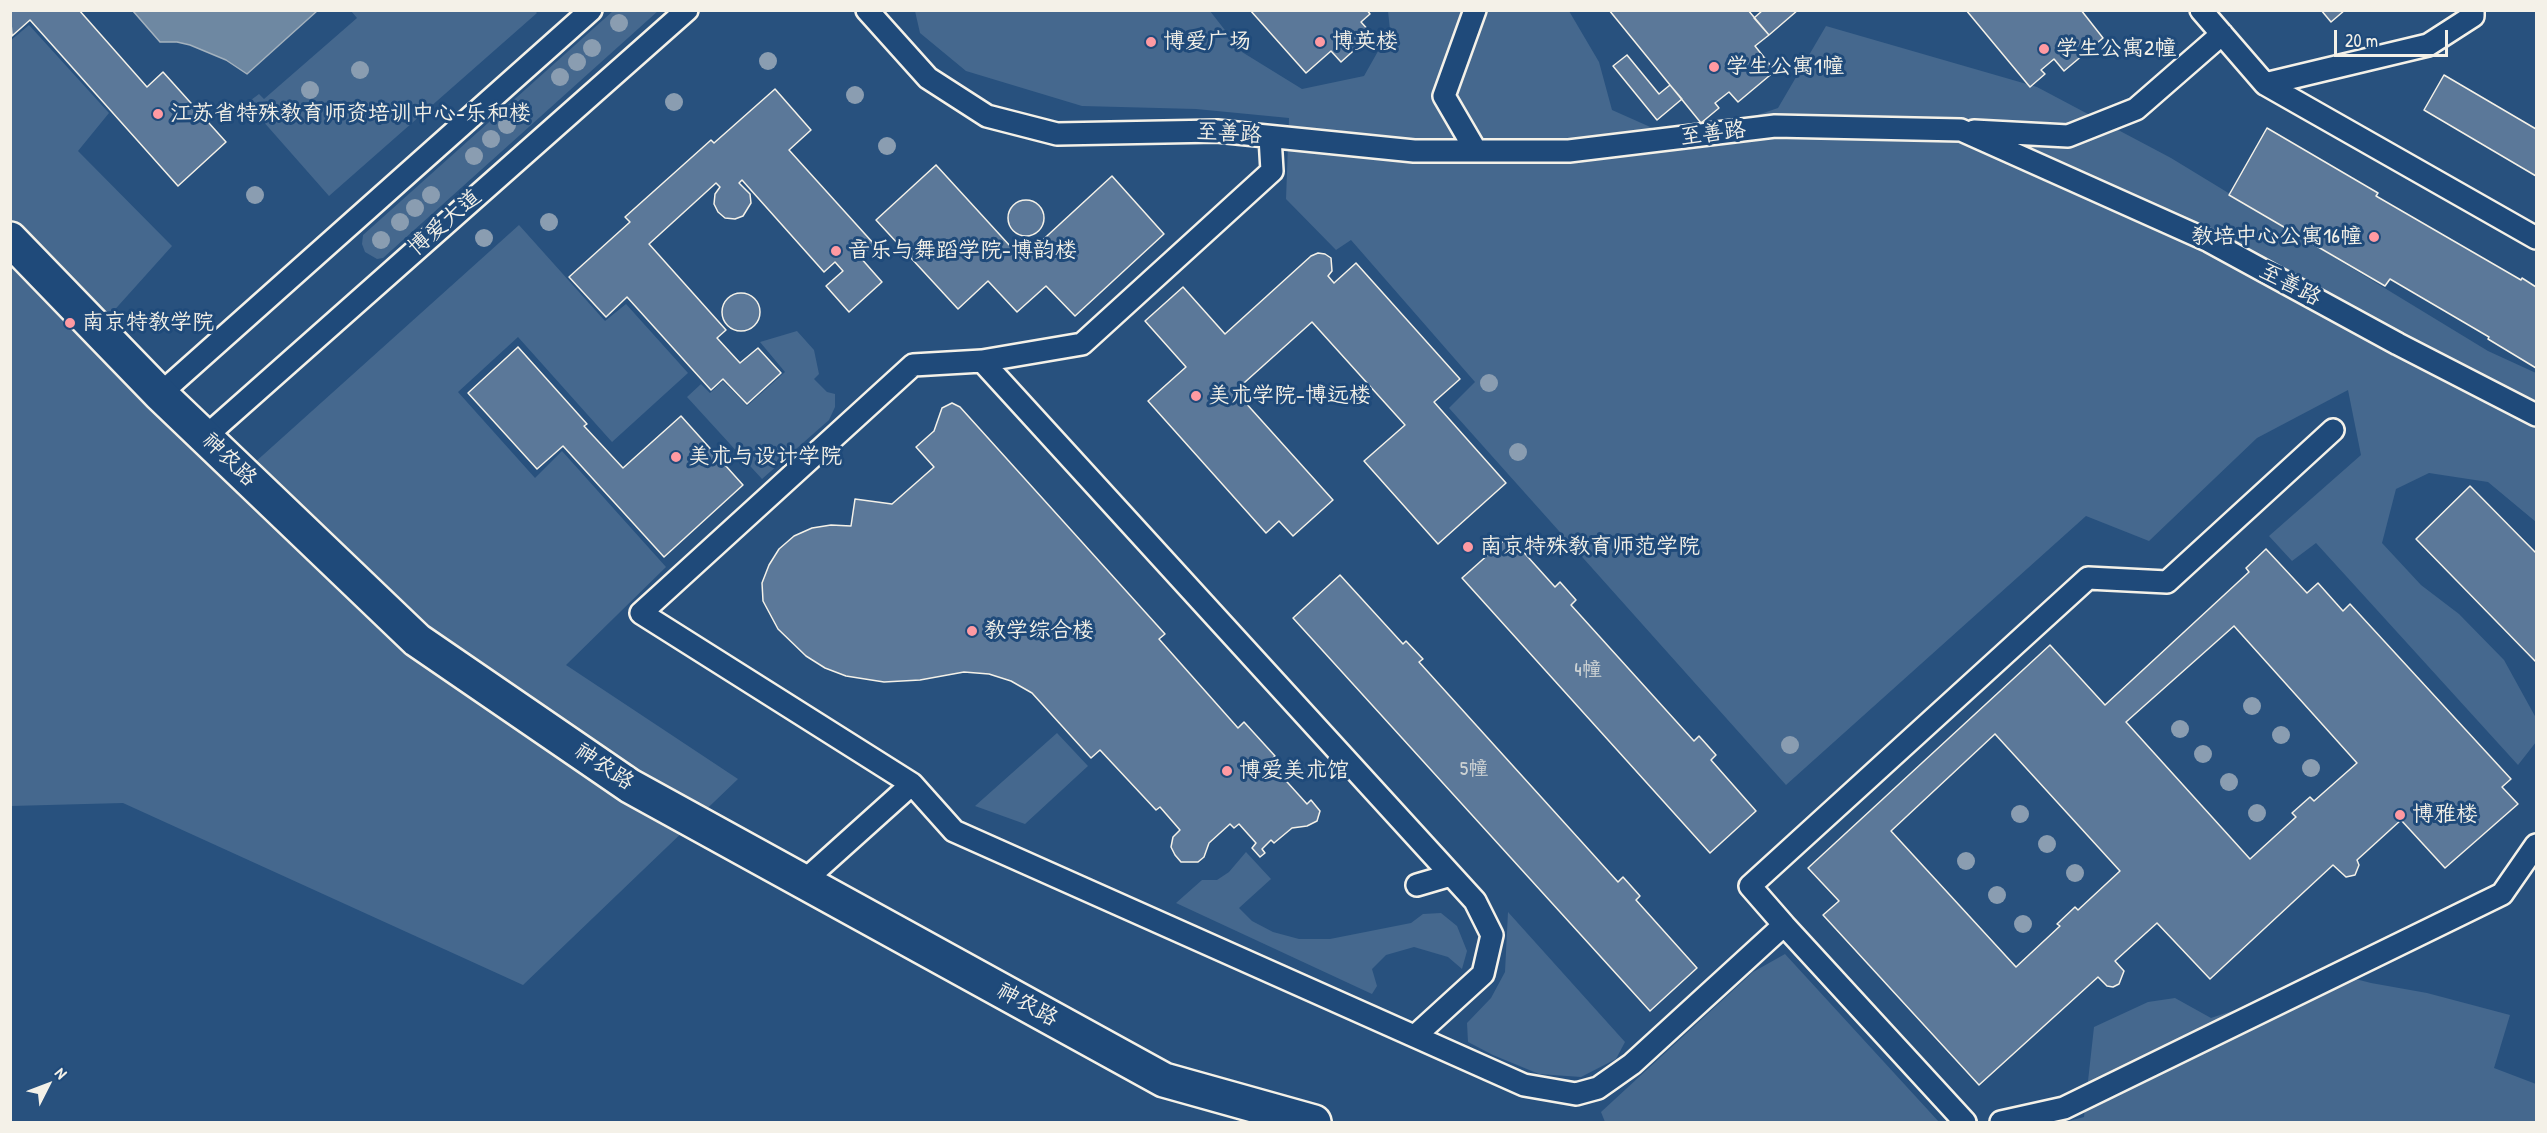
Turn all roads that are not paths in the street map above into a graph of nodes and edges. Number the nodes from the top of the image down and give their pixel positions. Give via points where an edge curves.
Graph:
1 (591, 10) edge
2 (687, 10) edge
3 (867, 10) edge
4 (1475, 10) edge
5 (2201, 10) edge
6 (2473, 10) edge
7 (2222, 34) junction
8 (2265, 84) junction
9 (1961, 130) junction
10 (1270, 136) junction
11 (1476, 151) junction
12 (10, 238) edge
13 (2536, 238) edge
14 (982, 361) junction
15 (160, 394) junction
16 (2536, 415) edge
17 (2333, 430) dead end
18 (205, 437) junction
19 (912, 784) junction
20 (2536, 845) edge
21 (1452, 875) junction
22 (803, 882) junction
23 (1417, 885) dead end
24 (1784, 925) junction
25 (1415, 1036) junction
26 (1314, 1122) edge
27 (1965, 1122) edge
28 (2001, 1122) edge

1 - 15 lane
2 - 18 lane, 博爱大道
3 - 10 lane, 至善路 via 928,78 987,116 1057,134 1217,131
4 - 11 lane via 1444,96
5 - 7 lane
6 - 8 lane via 2473,16 2428,45
7 - 8 lane
7 - 9 lane via 2136,109 2068,136
8 - 13 lane
9 - 11 lane, 至善路 via 1775,126 1569,151
9 - 16 lane, 至善路 via 2209,242
10 - 11 lane, 至善路 via 1414,152
10 - 14 lane via 1272,171 1082,344
12 - 15 street, 神农路
14 - 19 lane via 913,365 641,613
14 - 21 lane
15 - 18 street, 神农路
17 - 24 lane via 2167,582 2088,578 1750,886
18 - 22 street, 神农路 via 417,640 630,786
19 - 22 lane
19 - 25 lane via 954,831
20 - 28 lane via 2502,894 2064,1108
21 - 23 lane
21 - 25 lane via 1475,901 1492,935 1483,974
22 - 26 street, 神农路 via 1164,1080
24 - 25 lane via 1632,1064 1598,1088 1576,1094 1524,1084
24 - 27 lane

